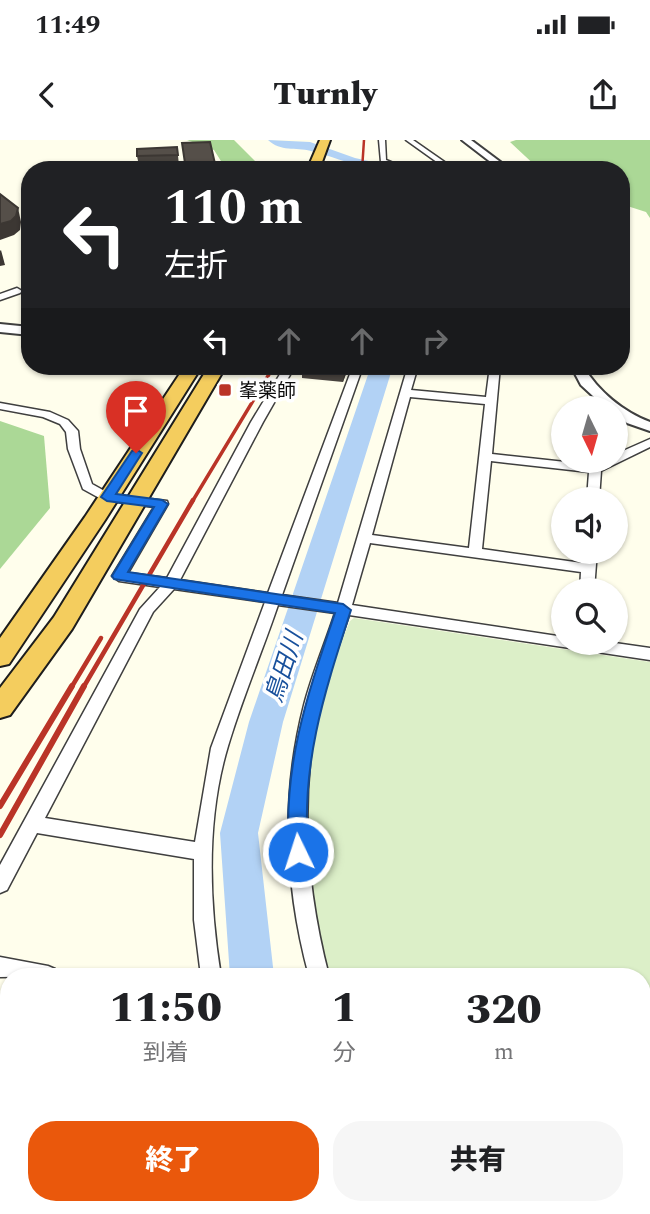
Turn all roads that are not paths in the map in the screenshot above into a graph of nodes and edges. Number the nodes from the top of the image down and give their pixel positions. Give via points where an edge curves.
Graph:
1 (382, 140) edge
2 (409, 140) edge
3 (466, 140) edge
4 (383, 161) edge
5 (440, 161) edge
6 (495, 161) edge
7 (17, 291) dead end
8 (0, 297) edge
9 (0, 328) edge
10 (21, 330) edge
11 (187, 375) edge
12 (212, 375) edge
13 (285, 375) edge
14 (355, 375) edge
15 (410, 375) edge
16 (494, 375) edge
17 (582, 375) edge
18 (405, 393) junction
19 (601, 396) edge
20 (491, 401) junction
21 (0, 405) edge
22 (628, 417) edge
23 (650, 427) edge
24 (650, 443) edge
25 (628, 454) edge
26 (485, 457) junction
27 (551, 464) edge
28 (107, 497) junction
29 (138, 500) junction
30 (364, 537) junction
31 (475, 553) junction
32 (588, 564) edge
33 (588, 568) junction
34 (588, 578) edge
35 (171, 583) junction
36 (272, 600) junction
37 (337, 609) junction
38 (551, 640) edge
39 (628, 651) edge
40 (650, 654) edge
41 (0, 657) edge
42 (0, 708) edge
43 (33, 824) junction
44 (204, 852) junction
45 (0, 884) edge
46 (210, 968) edge
47 (317, 968) edge

1 - 4 street
2 - 5 street
3 - 6 street
7 - 8 street
9 - 10 street
11 - 28 highway
12 - 29 highway
13 - 35 street
14 - 36 street
15 - 18 street
16 - 20 street
17 - 19 street
18 - 20 street
18 - 30 street
20 - 26 street
21 - 28 street via 64,422 72,430 87,486
22 - 23 street
24 - 25 street
26 - 27 street
26 - 31 street
28 - 29 street
28 - 41 highway
29 - 35 street via 162,504 119,576
29 - 42 highway via 63,623
30 - 31 street
30 - 37 street
31 - 33 street
32 - 33 street
33 - 34 street
35 - 36 street
35 - 43 street via 147,609
36 - 37 street
36 - 44 street via 219,748 208,793
37 - 38 street
37 - 47 street via 312,706 295,810 299,873
39 - 40 street
43 - 44 street
43 - 45 street
44 - 46 street

